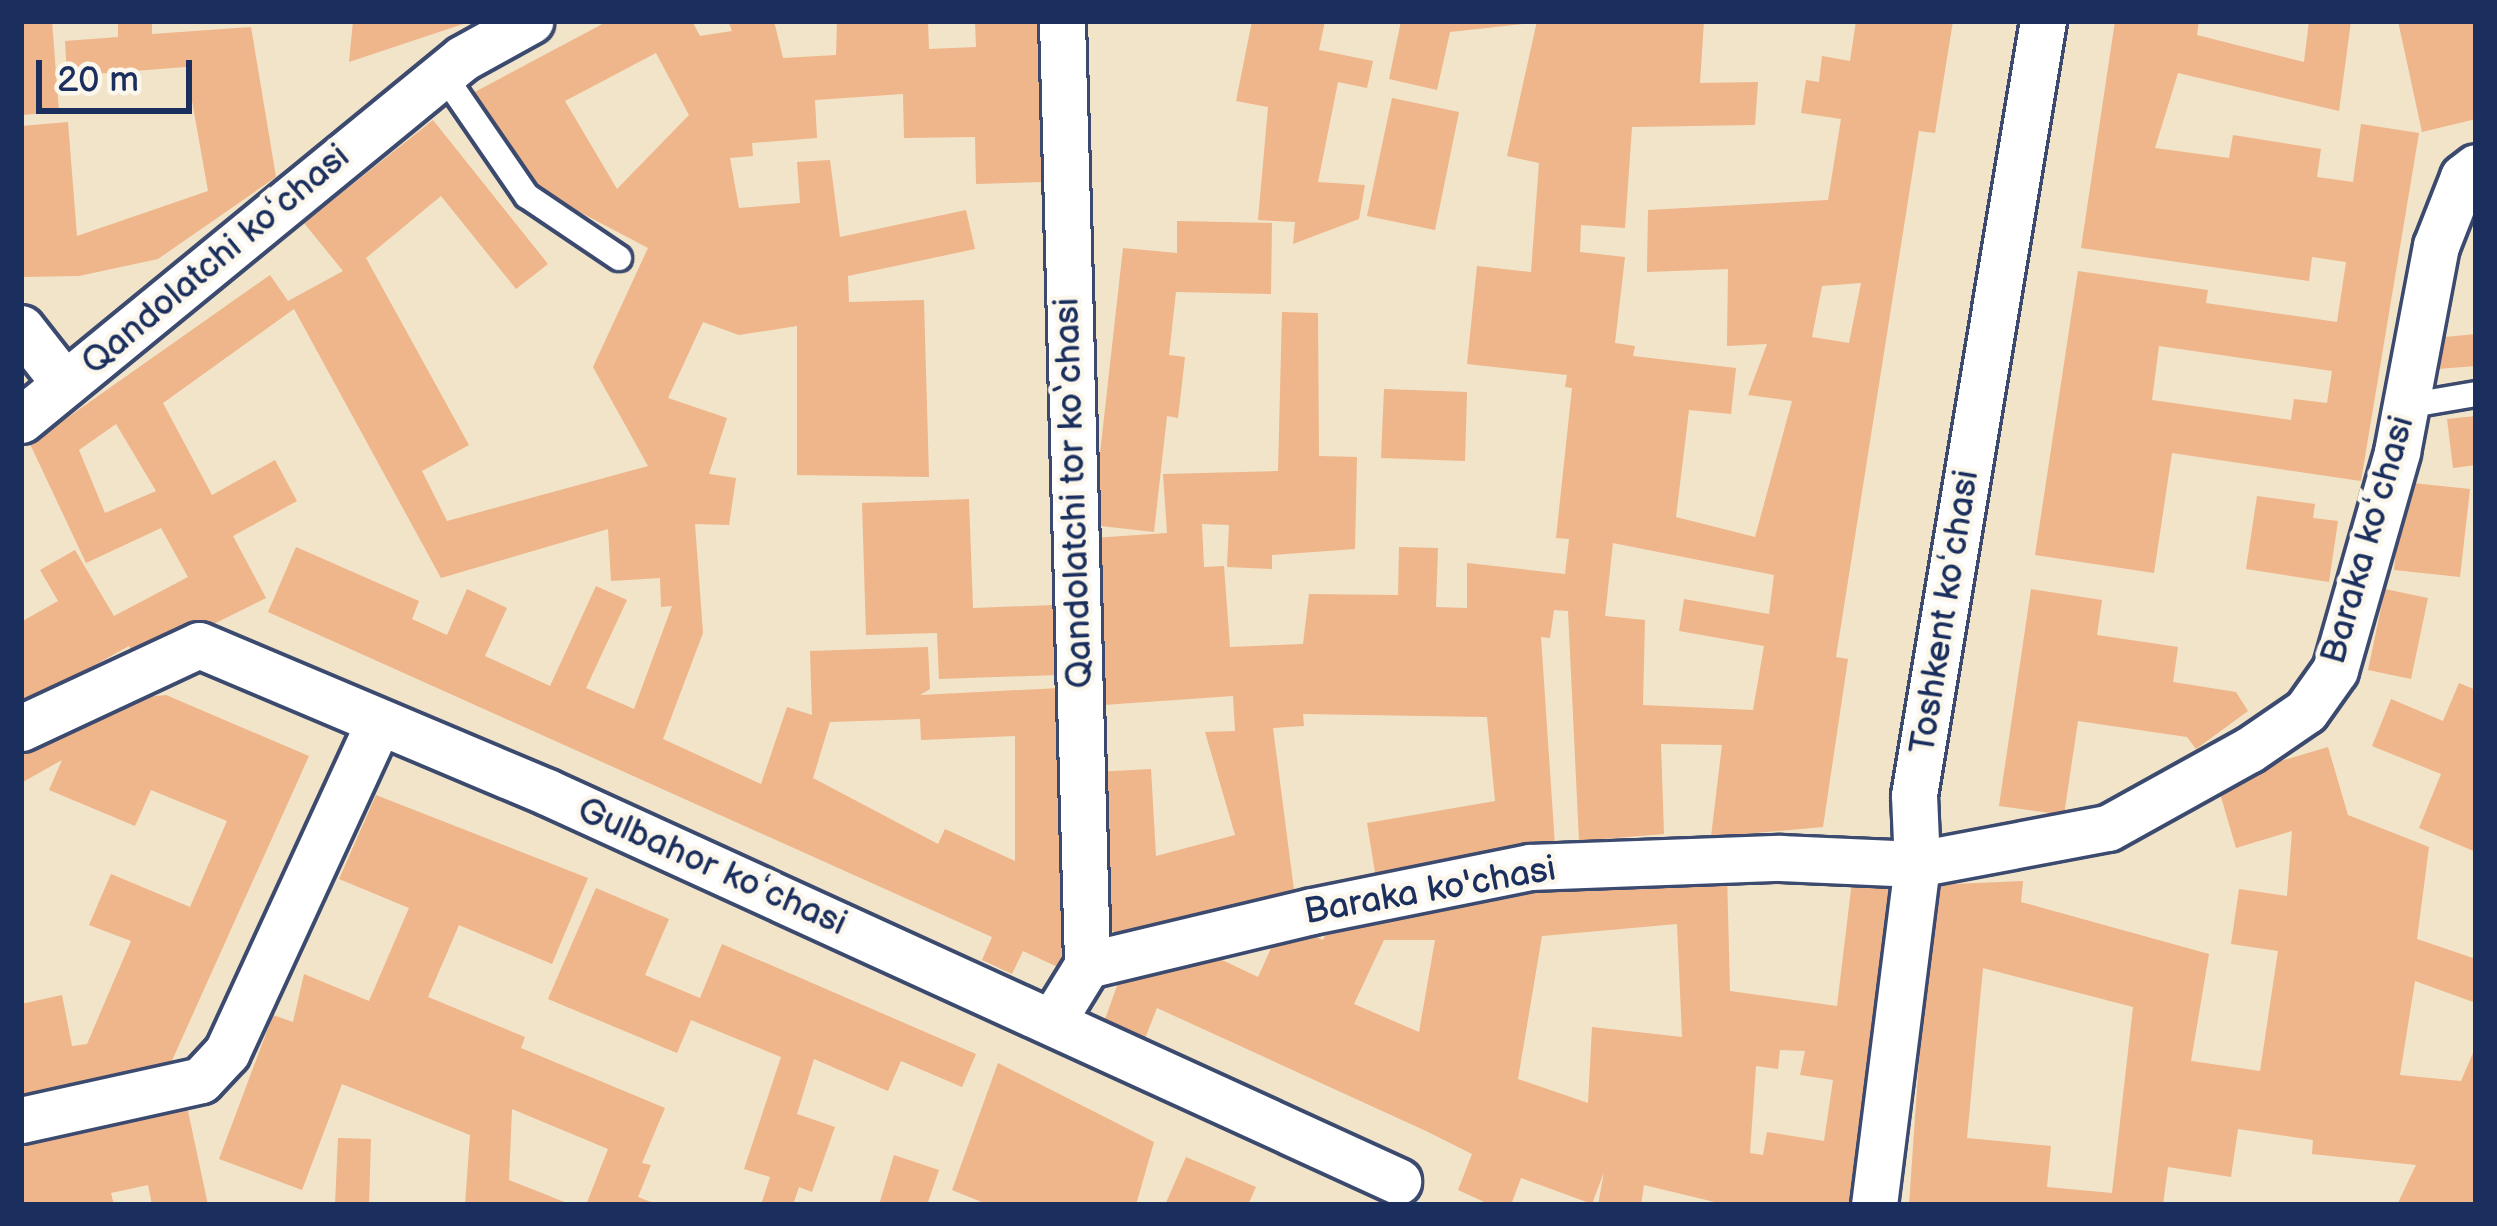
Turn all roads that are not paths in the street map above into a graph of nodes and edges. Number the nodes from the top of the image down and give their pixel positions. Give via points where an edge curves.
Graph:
1 (530, 21) edge
2 (1062, 21) edge
3 (2042, 21) edge
4 (443, 74) junction
5 (2476, 166) edge
6 (619, 258) dead end
7 (21, 328) edge
8 (65, 385) junction
9 (2476, 394) edge
10 (2406, 406) junction
11 (21, 420) edge
12 (378, 724) junction
13 (21, 728) edge
14 (1917, 865) junction
15 (1087, 965) junction
16 (1052, 1022) junction
17 (21, 1120) edge
18 (1398, 1181) dead end
19 (1874, 1205) edge

1 - 4 street, Qandolatchi koʻchasi
2 - 15 street, Qandolatchi tor ko‘chasi
3 - 14 street, Toshkent koʻchasi via 1914,796
4 - 6 lane via 527,196
4 - 8 street, Qandolatchi koʻchasi
5 - 10 street, Baraka koʻchasi via 2463,177 2436,246
7 - 8 street
8 - 11 street, Qandolatchi koʻchasi
9 - 10 lane
10 - 14 street, Baraka koʻchasi via 2335,670 2306,712 2108,828
12 - 13 street, Gulbahor koʻchasi via 199,645
12 - 16 street, Gulbahor koʻchasi
12 - 17 street via 227,1052 201,1080
14 - 15 street, Baraka ko'chasi via 1780,858 1531,867
14 - 19 street, Toshkent koʻchasi
15 - 16 street
16 - 18 street, Gulbahor koʻchasi

